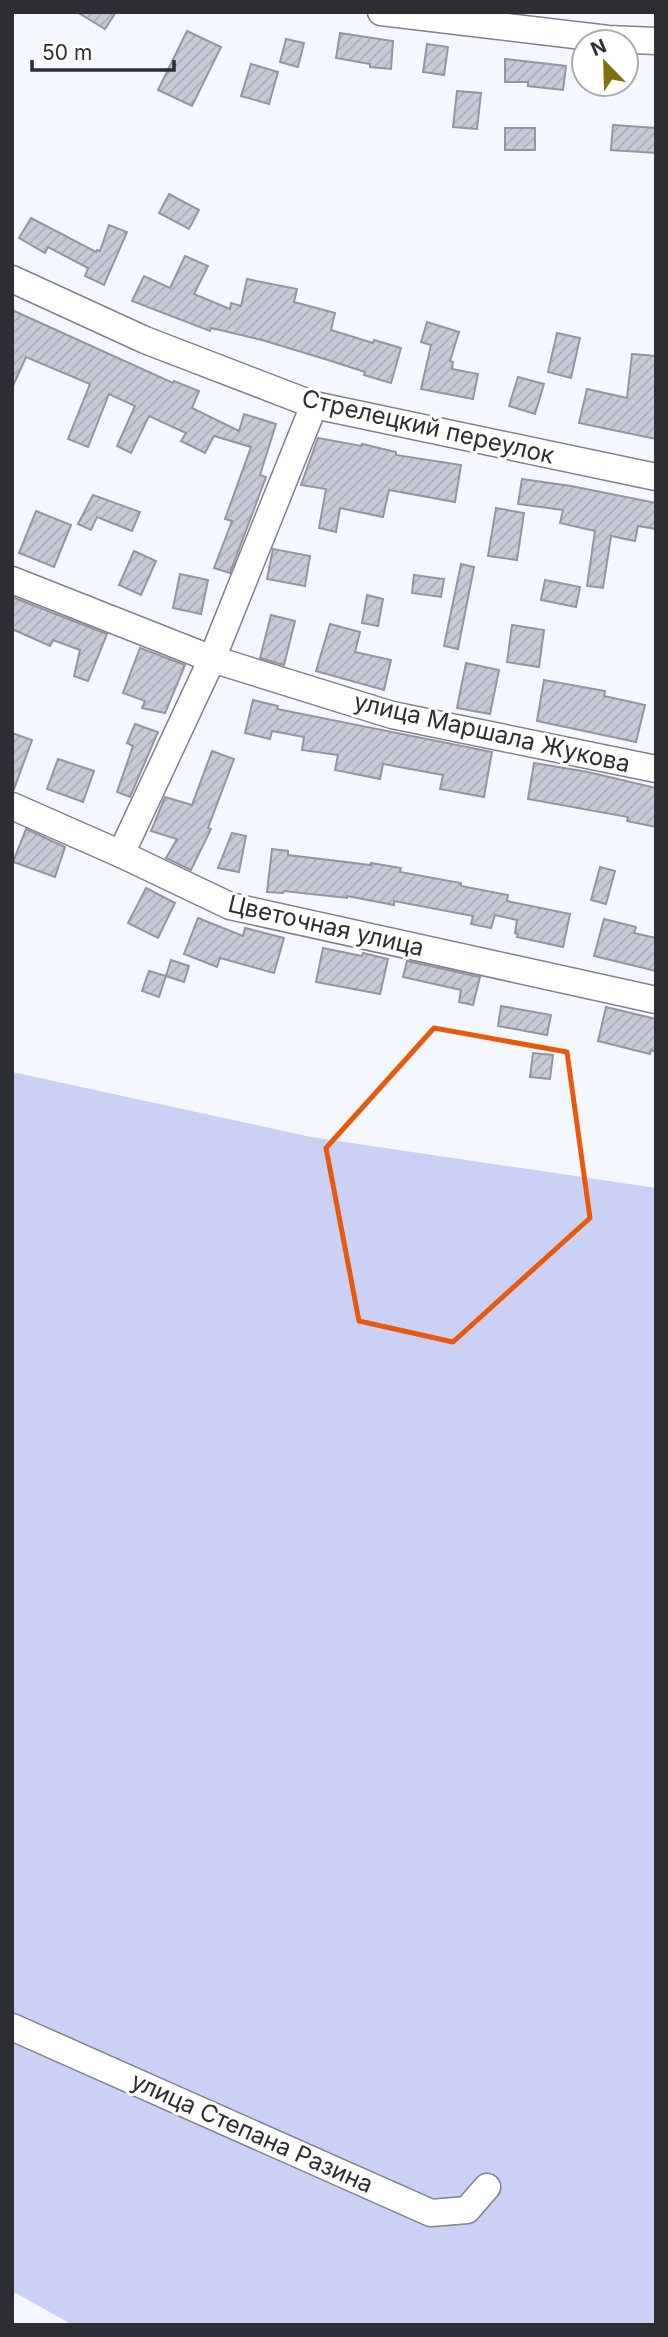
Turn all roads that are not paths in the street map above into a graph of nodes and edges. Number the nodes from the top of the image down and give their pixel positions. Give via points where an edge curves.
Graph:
1 (381, 12) edge
2 (656, 41) edge
3 (12, 279) edge
4 (314, 405) junction
5 (656, 477) edge
6 (12, 580) edge
7 (212, 659) junction
8 (656, 769) edge
9 (12, 806) edge
10 (121, 854) junction
11 (656, 1000) edge
12 (12, 2027) edge
13 (487, 2187) dead end

1 - 2 street
3 - 4 street, Стрелецкий переулок via 145,340
4 - 5 street, Стрелецкий переулок
4 - 7 street
6 - 7 street, улица Маршала Жукова
7 - 8 street, улица Маршала Жукова via 392,715
7 - 10 street
9 - 10 street, Цветочная улица
10 - 11 street, Цветочная улица via 229,906
12 - 13 street, улица Степана Разина via 431,2213 467,2210

